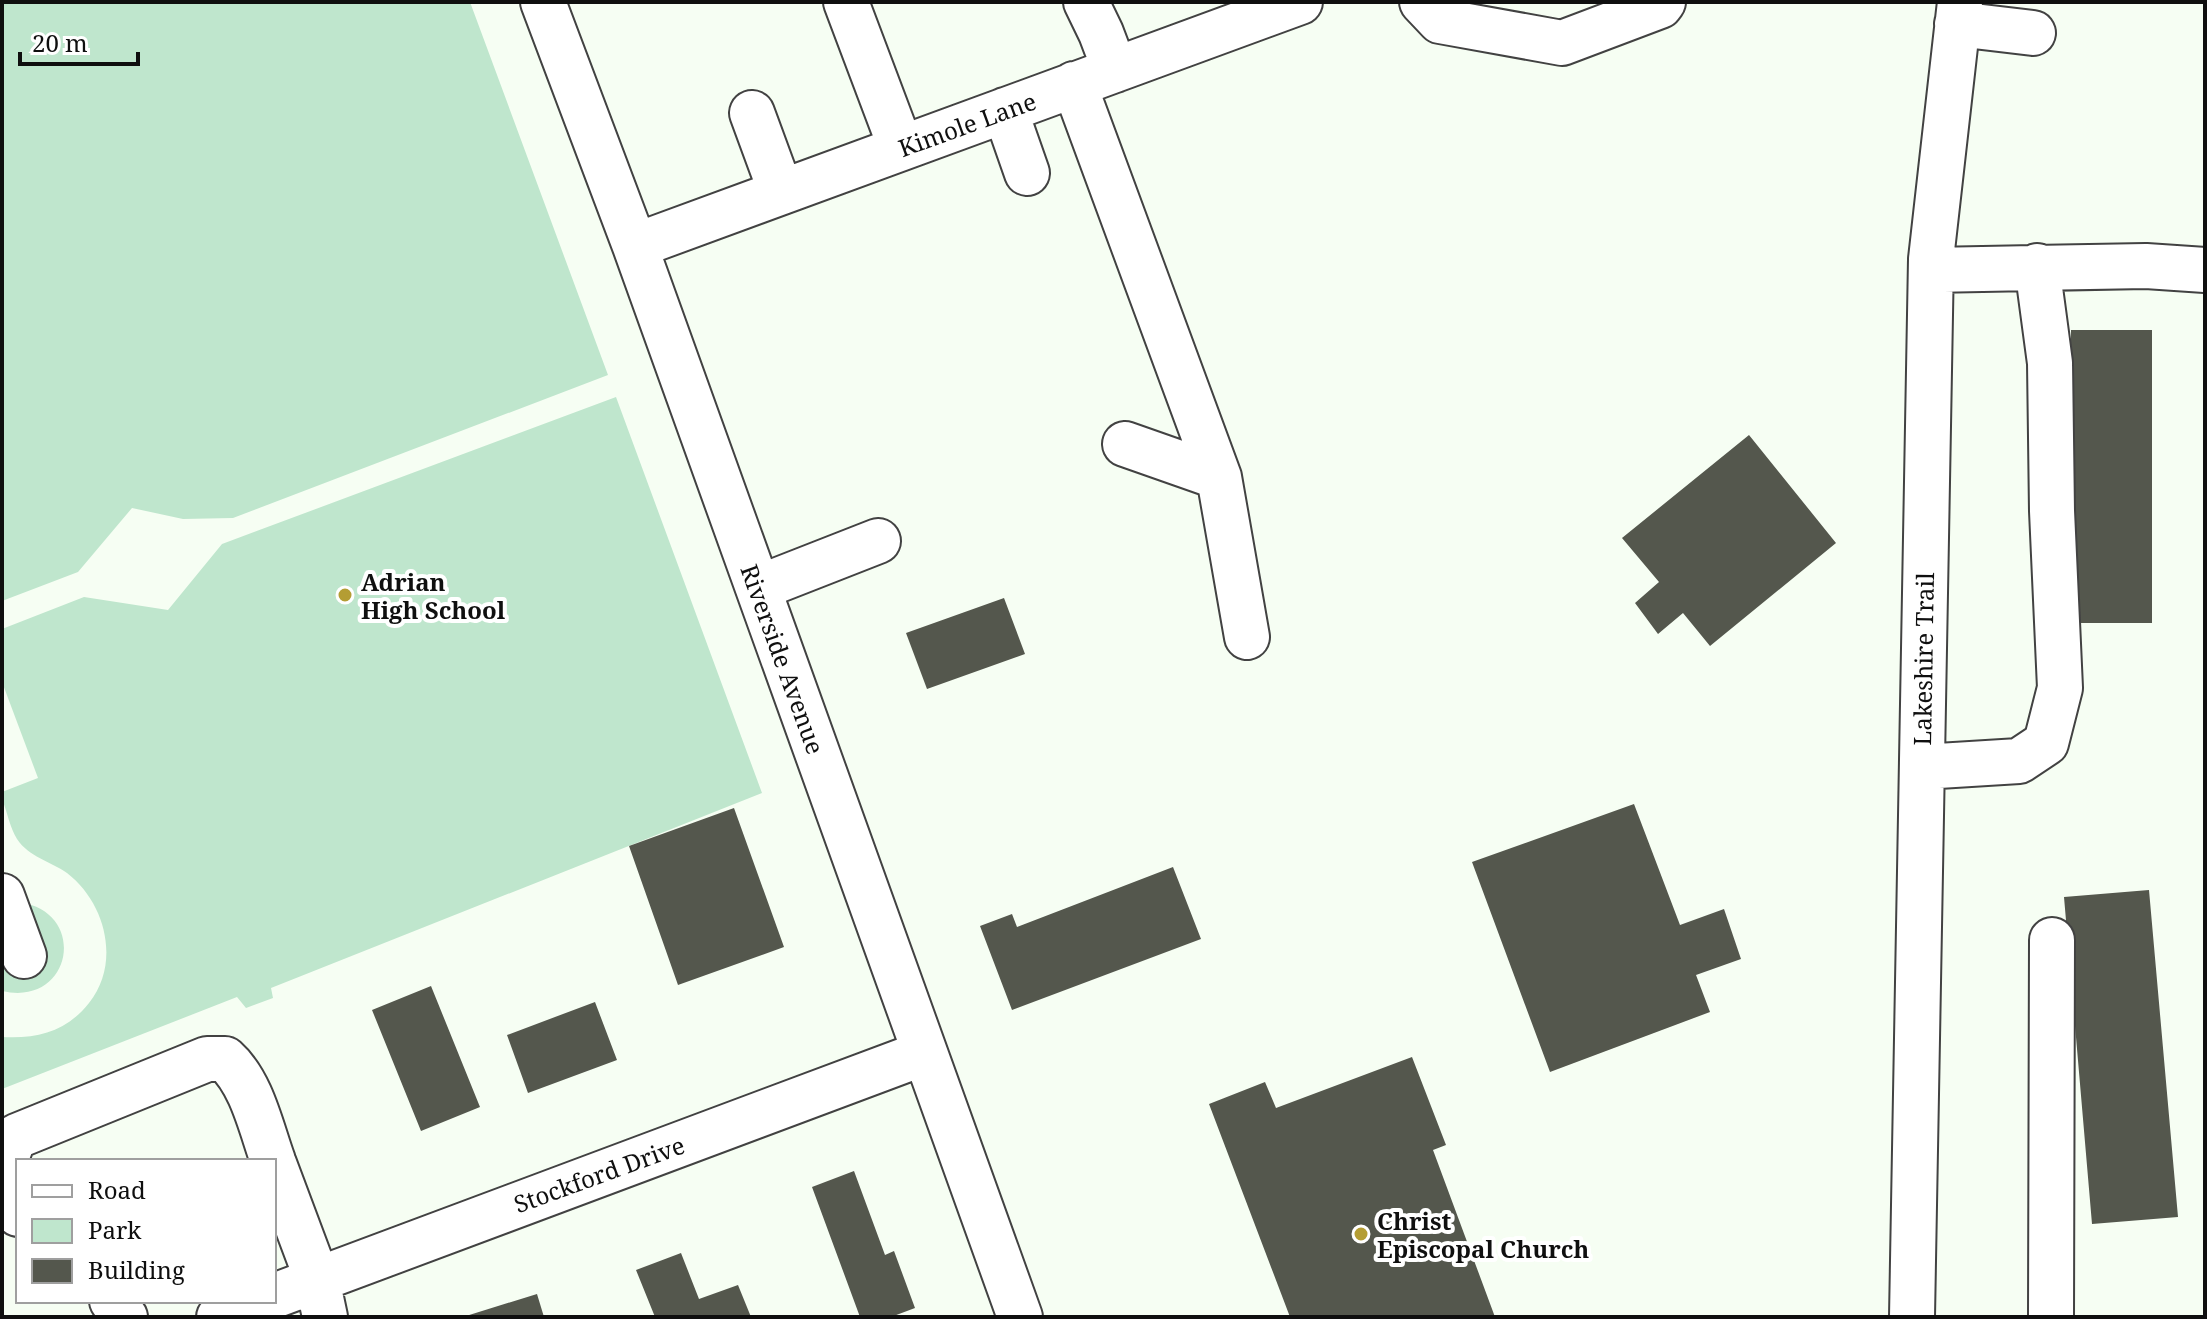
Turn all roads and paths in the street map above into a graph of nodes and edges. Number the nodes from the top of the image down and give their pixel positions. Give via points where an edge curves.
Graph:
1 (543, 2) edge
2 (846, 2) edge
3 (1086, 2) edge
4 (1300, 2) edge
5 (1422, 2) edge
6 (1663, 2) edge
7 (1958, 13) edge
8 (2033, 33) dead end
9 (1115, 70) junction
10 (1074, 84) junction
11 (1005, 110) junction
12 (752, 113) dead end
13 (901, 148) junction
14 (1027, 173) dead end
15 (781, 192) junction
16 (635, 246) junction
17 (2037, 266) junction
18 (1931, 270) junction
19 (2205, 270) edge
20 (1125, 444) dead end
21 (1219, 477) junction
22 (878, 541) dead end
23 (758, 588) junction
24 (1247, 637) dead end
25 (1922, 767) junction
26 (2, 896) edge
27 (2052, 940) dead end
28 (24, 956) dead end
29 (924, 1053) junction
30 (272, 1159) edge
31 (276, 1170) edge
32 (16, 1208) edge
33 (276, 1296) edge
34 (321, 1298) edge
35 (255, 1303) edge
36 (219, 1317) edge
37 (1020, 1317) edge
38 (1912, 1317) edge
39 (2051, 1317) edge

1 - 16 street, Riverside Avenue
2 - 13 street
3 - 9 street
4 - 9 street, Kimole Lane
5 - 6 street via 1440,21 1562,43
7 - 8 street
7 - 18 street, Lakeshire Trail
9 - 10 street, Kimole Lane
10 - 11 street, Kimole Lane
10 - 21 street
11 - 13 street, Kimole Lane
11 - 14 street
12 - 15 street
13 - 15 street, Kimole Lane
15 - 16 street, Kimole Lane
16 - 23 street, Riverside Avenue
17 - 18 street
17 - 19 street
17 - 25 street via 2050,363 2060,688 2046,743 2019,761
18 - 25 street, Lakeshire Trail
20 - 21 street
21 - 24 street
22 - 23 street
23 - 29 street, Riverside Avenue
25 - 38 street, Lakeshire Trail
26 - 28 street
27 - 39 street
29 - 34 street, Stockford Drive
29 - 37 street, Riverside Avenue
30 - 32 street via 236,1068 225,1059 207,1059 17,1136 3,1166
31 - 34 street
33 - 34 street, Stockford Drive
35 - 36 street

